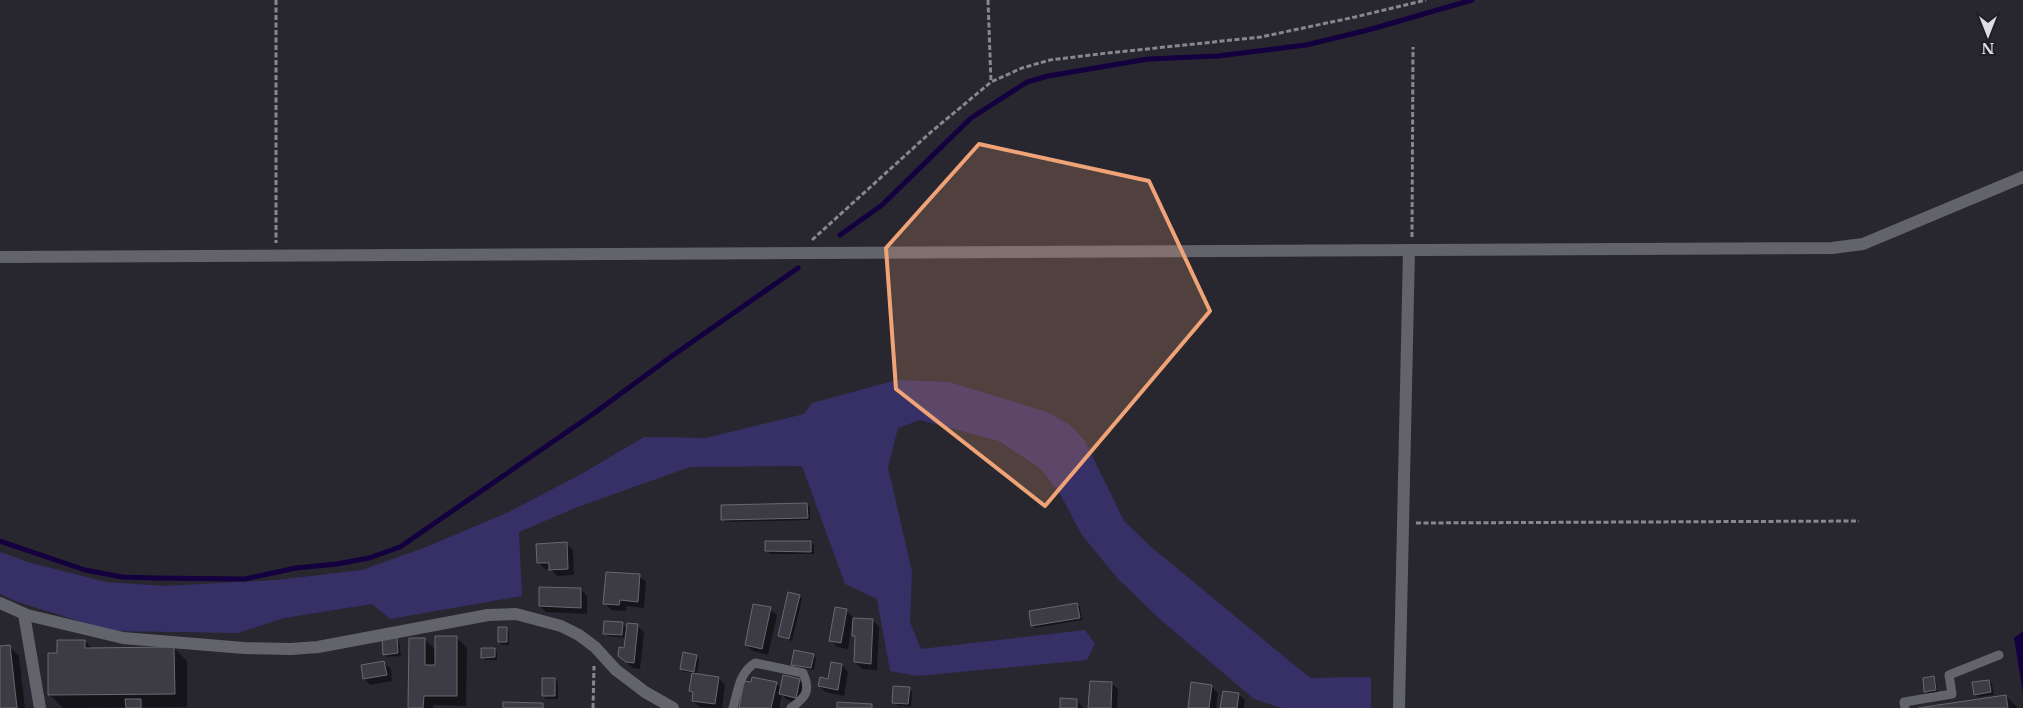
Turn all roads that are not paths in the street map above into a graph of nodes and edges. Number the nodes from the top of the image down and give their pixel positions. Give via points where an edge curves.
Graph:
1 (2023, 177) edge
2 (1410, 250) junction
3 (0, 257) edge
4 (0, 603) edge
5 (24, 614) junction
6 (1999, 655) dead end
7 (40, 708) edge
8 (673, 708) edge
9 (733, 708) edge
10 (791, 708) edge
11 (1399, 708) edge
12 (1905, 708) edge

1 - 2 street via 1863,244 1847,247
2 - 3 street
2 - 11 street
4 - 5 street
5 - 7 street
5 - 8 street via 123,638 291,649 318,647 488,614 516,614 561,626 579,635 616,670
6 - 12 lane via 1949,675 1952,694 1904,702
9 - 10 lane via 742,676 755,663 803,673 807,691 802,700

